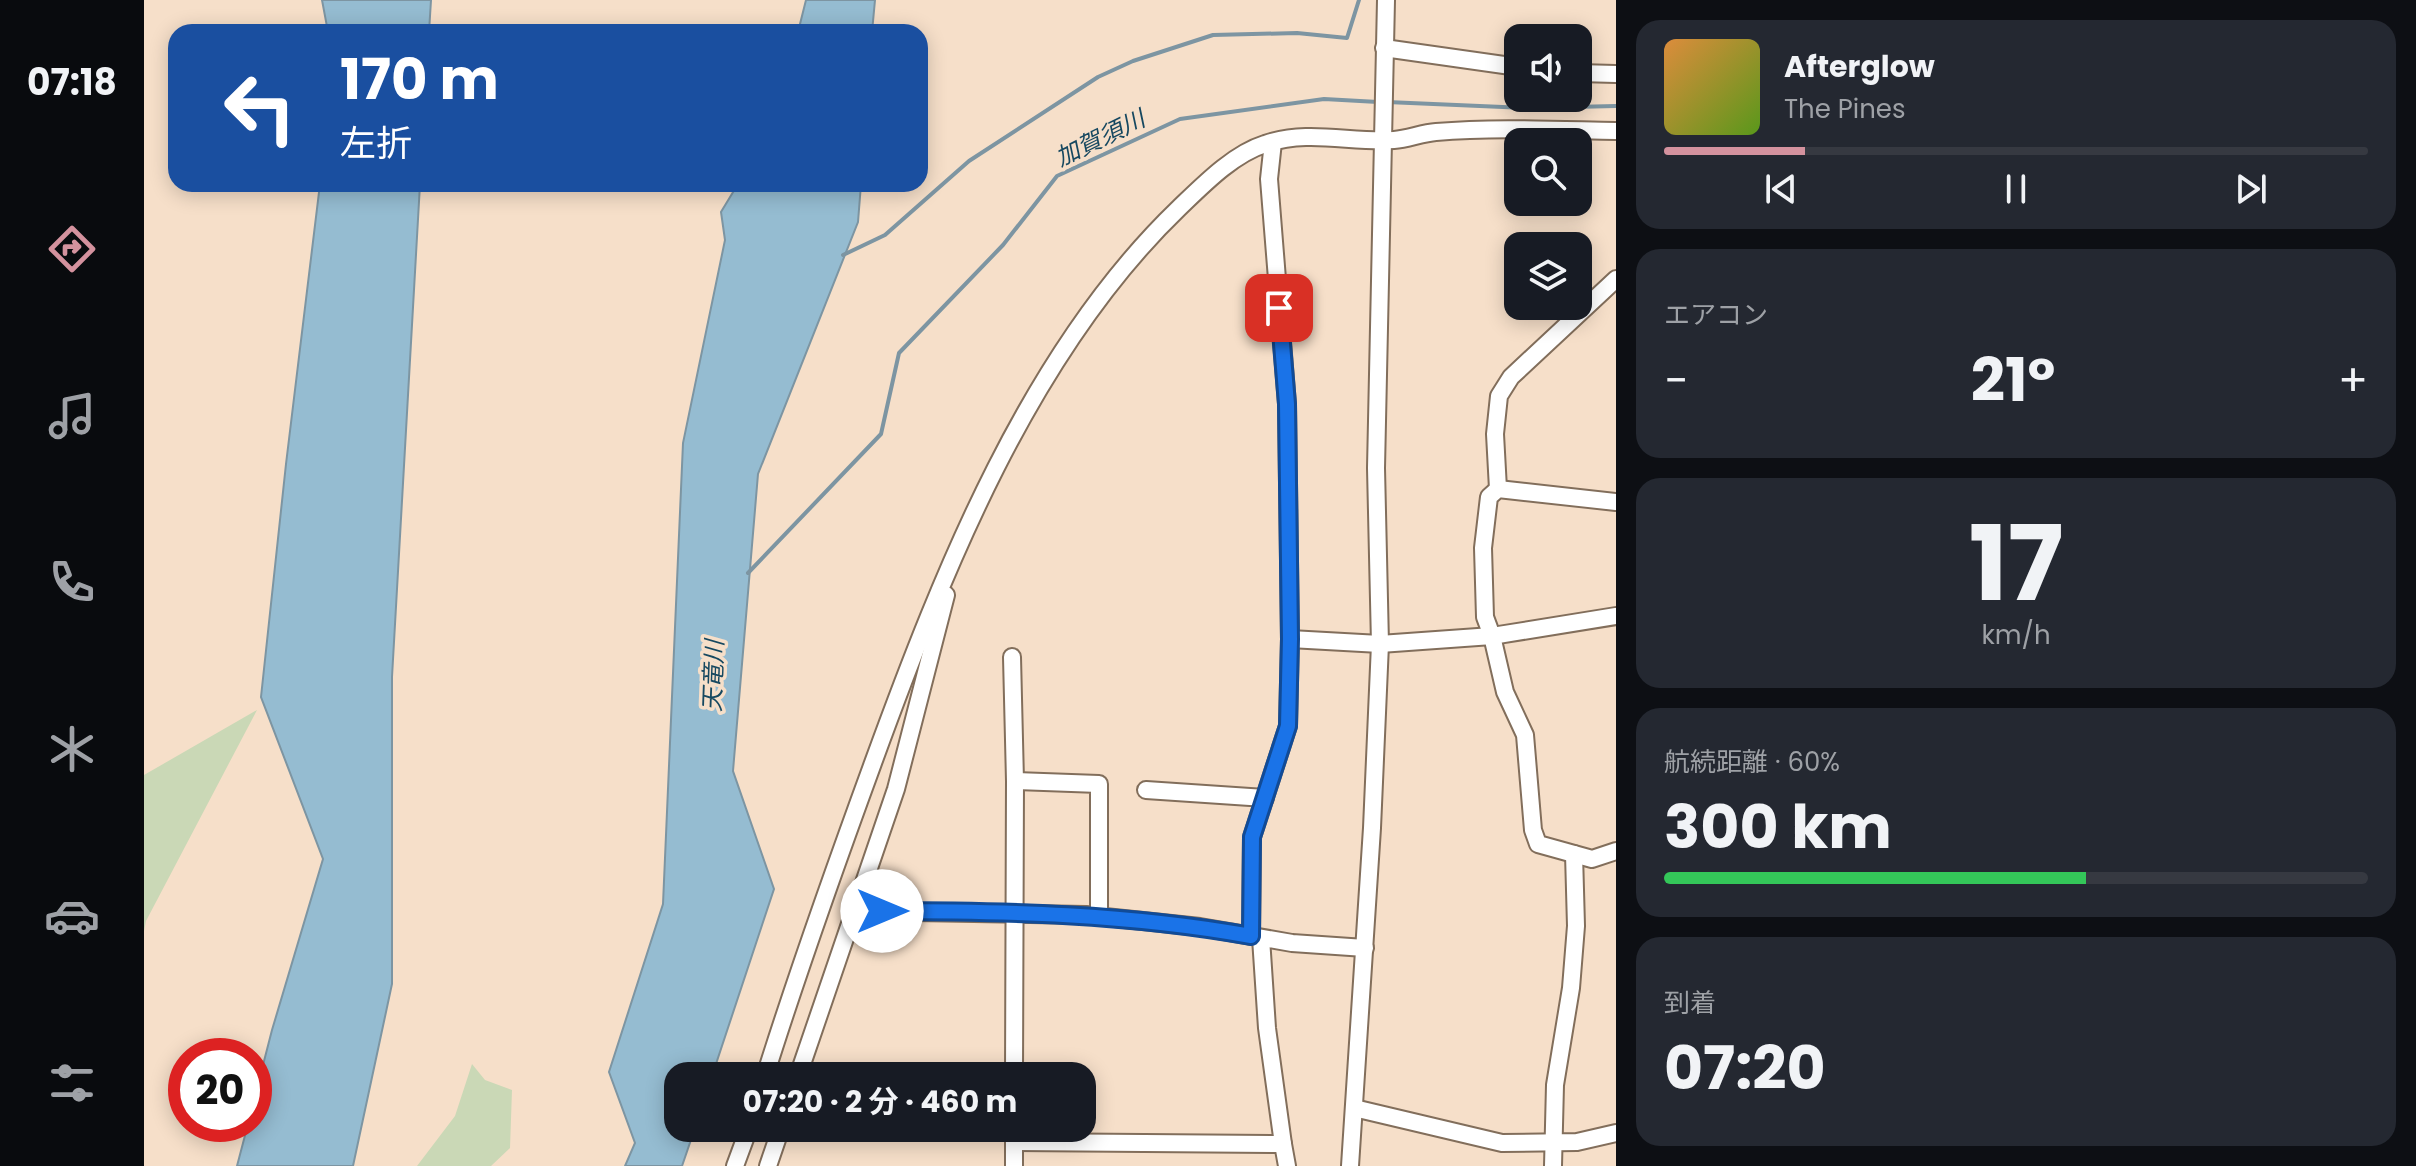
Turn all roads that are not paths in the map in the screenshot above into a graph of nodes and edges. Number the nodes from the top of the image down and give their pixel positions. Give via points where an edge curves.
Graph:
1 (1386, 0) edge
2 (1388, 51) junction
3 (1504, 65) edge
4 (1592, 73) edge
5 (1616, 74) edge
6 (1616, 131) edge
7 (1386, 136) junction
8 (1273, 142) junction
9 (1616, 279) edge
10 (1498, 489) junction
11 (1616, 502) edge
12 (944, 578) junction
13 (1616, 616) edge
14 (1492, 636) junction
15 (1290, 639) junction
16 (1380, 644) junction
17 (1012, 657) dead end
18 (1015, 781) junction
19 (1146, 790) dead end
20 (1265, 798) junction
21 (1616, 851) edge
22 (1574, 854) junction
23 (855, 911) junction
24 (1015, 912) junction
25 (1099, 916) junction
26 (1256, 937) junction
27 (1365, 948) junction
28 (770, 1062) edge
29 (803, 1062) edge
30 (1014, 1062) edge
31 (1354, 1108) junction
32 (1616, 1133) edge
33 (1096, 1138) edge
34 (744, 1142) edge
35 (776, 1142) edge
36 (1014, 1142) edge
37 (1554, 1143) junction
38 (1283, 1144) junction
39 (735, 1166) edge
40 (768, 1166) edge
41 (1014, 1166) edge
42 (1287, 1166) edge
43 (1350, 1166) edge
44 (1553, 1166) edge

1 - 2 street
2 - 3 street
2 - 7 street
4 - 5 street
6 - 7 street
7 - 8 street
7 - 16 street via 1376,468
8 - 12 street via 1233,162 1202,187 1117,277 1066,346 1013,437
8 - 15 street via 1269,179 1287,404
9 - 10 street via 1511,377 1499,396
10 - 11 street
10 - 14 street via 1489,497 1483,548 1485,617
12 - 23 street via 947,597 896,789
12 - 28 street via 849,827
13 - 14 street
14 - 16 street
14 - 22 street via 1505,692 1525,735 1538,844
15 - 16 street
15 - 20 street via 1288,726
16 - 27 street
17 - 18 street
18 - 24 street
18 - 25 street via 1099,784
19 - 20 street
20 - 26 street via 1252,837
21 - 22 street via 1592,859
22 - 37 street via 1576,926 1555,1085
23 - 24 street
23 - 29 street
24 - 25 street
24 - 30 street
25 - 26 street
26 - 27 street
26 - 38 street
27 - 31 street
31 - 37 street via 1502,1143
31 - 43 street
32 - 37 street
33 - 38 street
34 - 39 street
35 - 40 street
36 - 41 street
37 - 44 street
38 - 42 street

